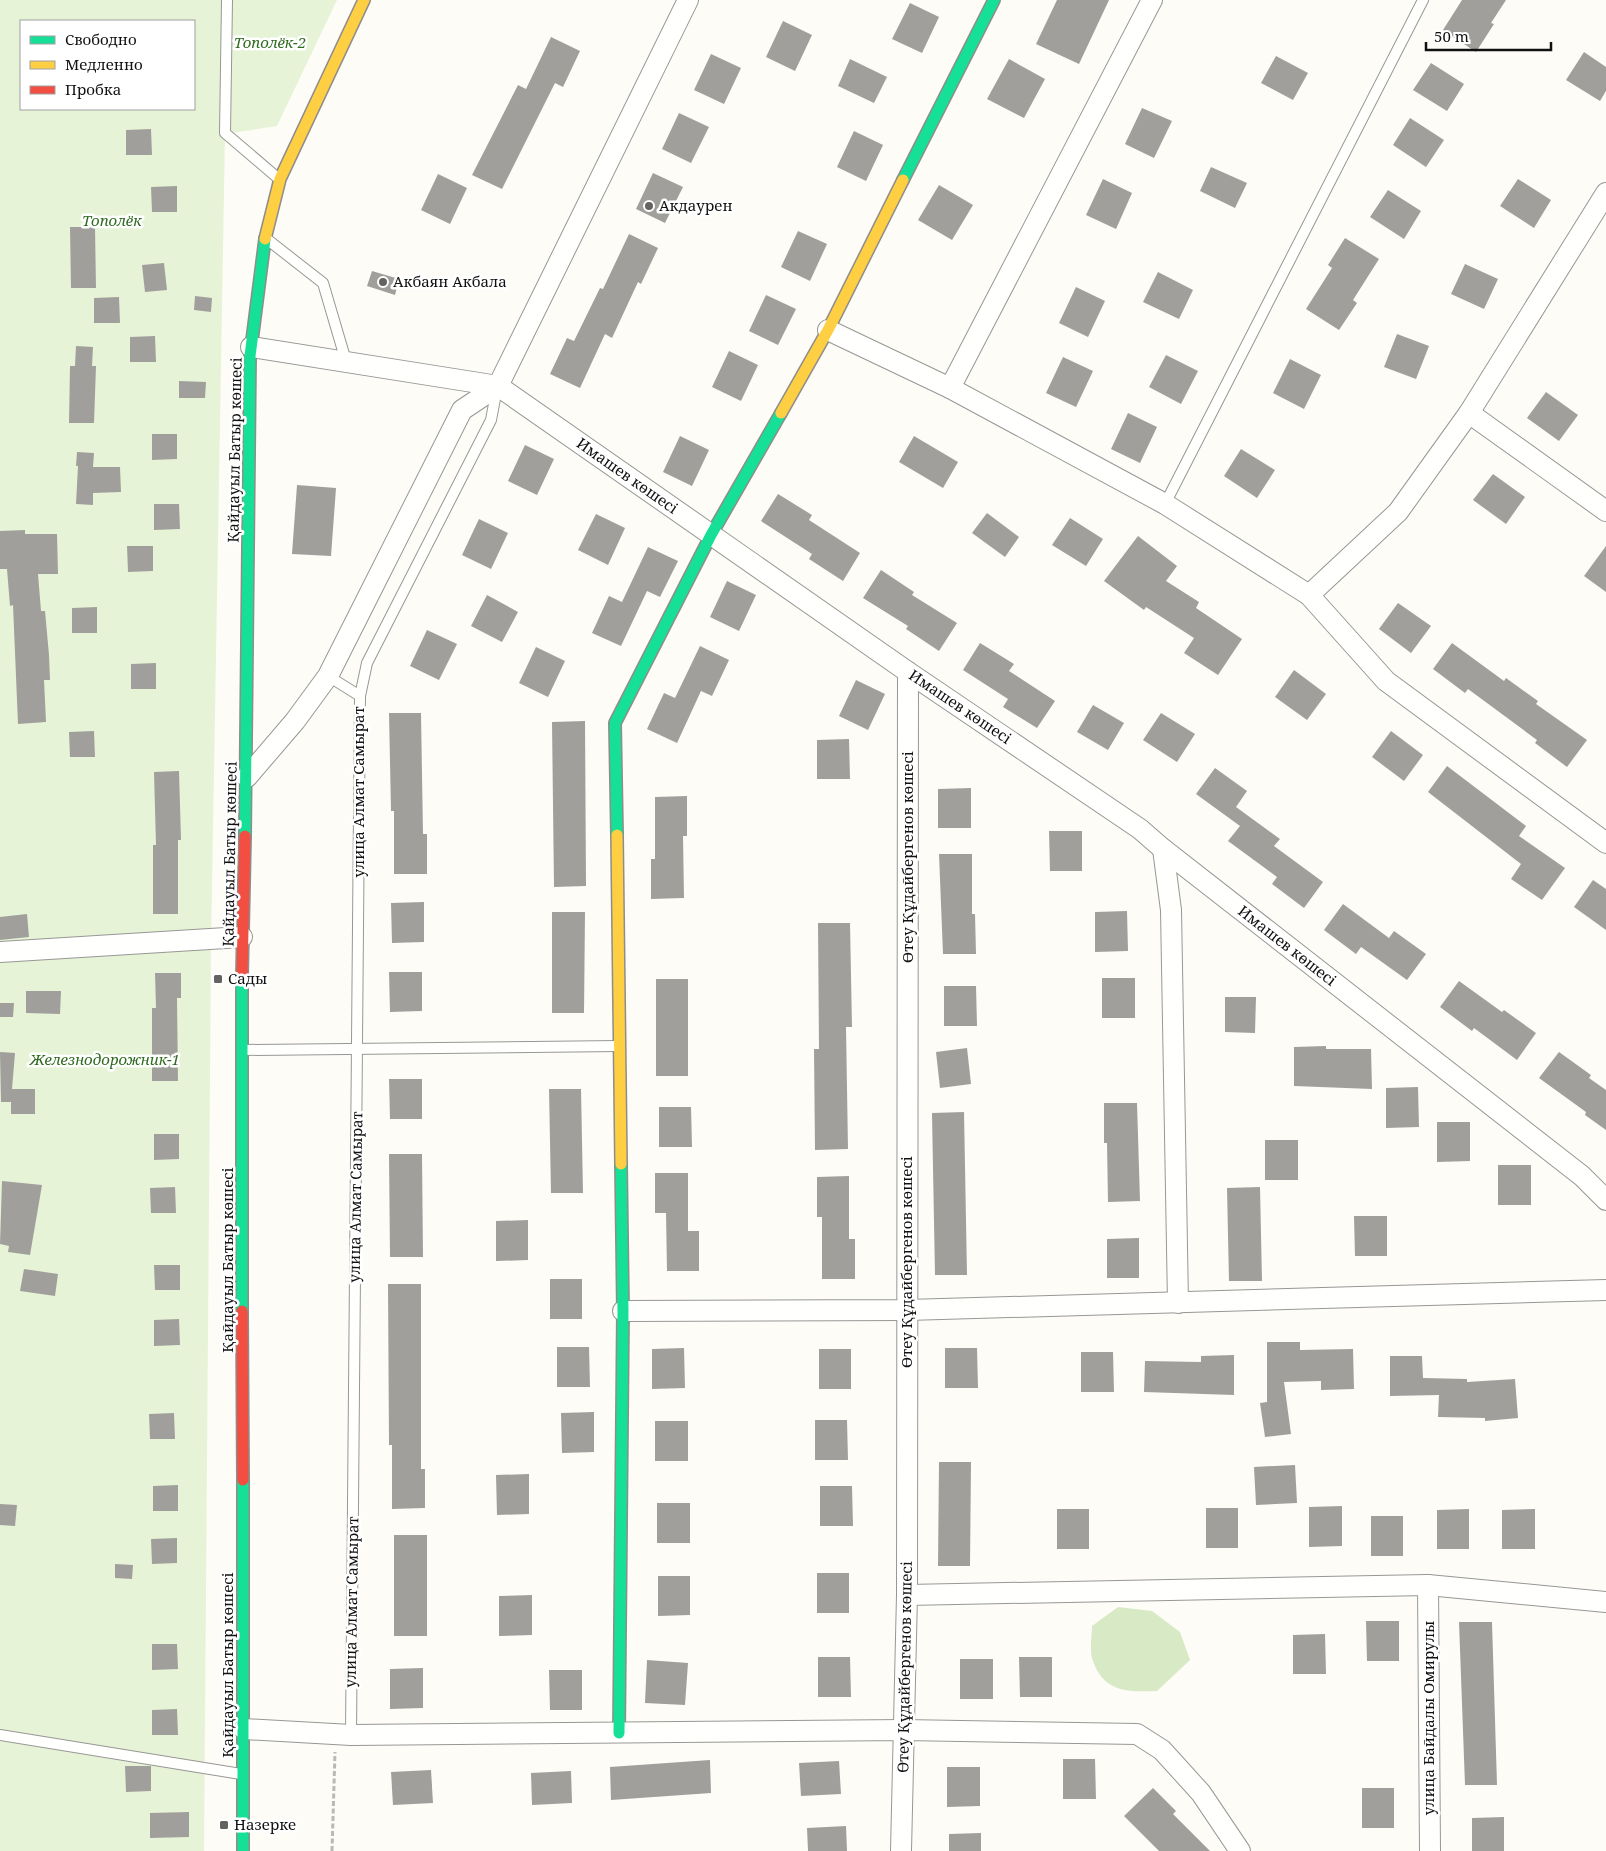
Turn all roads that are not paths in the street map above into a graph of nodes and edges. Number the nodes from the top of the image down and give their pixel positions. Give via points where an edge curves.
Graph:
1 (228, 0) edge
2 (364, 0) edge
3 (688, 0) edge
4 (994, 0) edge
5 (1152, 0) edge
6 (1422, 0) edge
7 (280, 179) junction
8 (1606, 193) edge
9 (265, 238) junction
10 (828, 330) junction
11 (251, 347) junction
12 (346, 361) junction
13 (498, 386) junction
14 (950, 388) junction
15 (1469, 413) junction
16 (1165, 504) junction
17 (1606, 511) edge
18 (711, 535) junction
19 (1309, 595) junction
20 (908, 672) junction
21 (328, 676) junction
22 (360, 696) junction
23 (247, 777) junction
24 (1606, 843) edge
25 (1163, 850) junction
26 (242, 936) junction
27 (0, 952) edge
28 (620, 1046) junction
29 (357, 1049) junction
30 (243, 1050) junction
31 (1606, 1200) edge
32 (1606, 1290) edge
33 (1178, 1303) junction
34 (907, 1310) junction
35 (623, 1311) junction
36 (1428, 1585) junction
37 (906, 1595) junction
38 (1606, 1602) edge
39 (244, 1730) junction
40 (904, 1730) junction
41 (619, 1733) junction
42 (0, 1735) edge
43 (343, 1735) junction
44 (243, 1774) junction
45 (243, 1851) edge
46 (901, 1851) edge
47 (1240, 1851) edge
48 (1430, 1851) edge

1 - 7 lane via 225,133
2 - 7 street, Қайдауыл Батыр көшесі
3 - 13 street
4 - 10 street
5 - 14 street
6 - 16 lane
7 - 9 street, Қайдауыл Батыр көшесі
8 - 15 street
9 - 11 street, Қайдауыл Батыр көшесі
9 - 12 lane via 323,283
10 - 14 street
10 - 18 street
11 - 12 street, Имашев көшесі
11 - 23 street, Қайдауыл Батыр көшесі
12 - 13 street, Имашев көшесі
13 - 18 street, Имашев көшесі
13 - 21 street via 462,410
13 - 22 lane via 491,420 367,663
14 - 16 street
15 - 17 street
15 - 19 street via 1398,512
16 - 19 street
18 - 20 street, Имашев көшесі
18 - 28 street via 616,723
19 - 24 street via 1386,681
20 - 25 street, Имашев көшесі via 1140,829
20 - 34 street, Өтеу Құдайбергенов көшесі
21 - 22 lane, улица Алмат Самырат
21 - 23 street
22 - 29 lane, улица Алмат Самырат
23 - 26 street, Қайдауыл Батыр көшесі
25 - 31 street, Имашев көшесі via 1574,1170
25 - 33 street via 1171,910
26 - 27 street
26 - 30 street, Қайдауыл Батыр көшесі
28 - 29 lane
28 - 35 street
29 - 30 lane
29 - 43 lane, улица Алмат Самырат
30 - 39 street, Қайдауыл Батыр көшесі
32 - 33 street
33 - 34 street
34 - 35 street
34 - 37 street, Өтеу Құдайбергенов көшесі
35 - 41 street
36 - 37 street
36 - 38 street
36 - 48 street, улица Байдалы Омирулы
37 - 40 street, Өтеу Құдайбергенов көшесі
39 - 43 street
39 - 44 street, Қайдауыл Батыр көшесі
40 - 41 street
40 - 46 street, Өтеу Құдайбергенов көшесі
40 - 47 street via 1137,1734 1162,1750 1201,1793
41 - 43 street
42 - 44 lane
44 - 45 street, Қайдауыл Батыр көшесі

